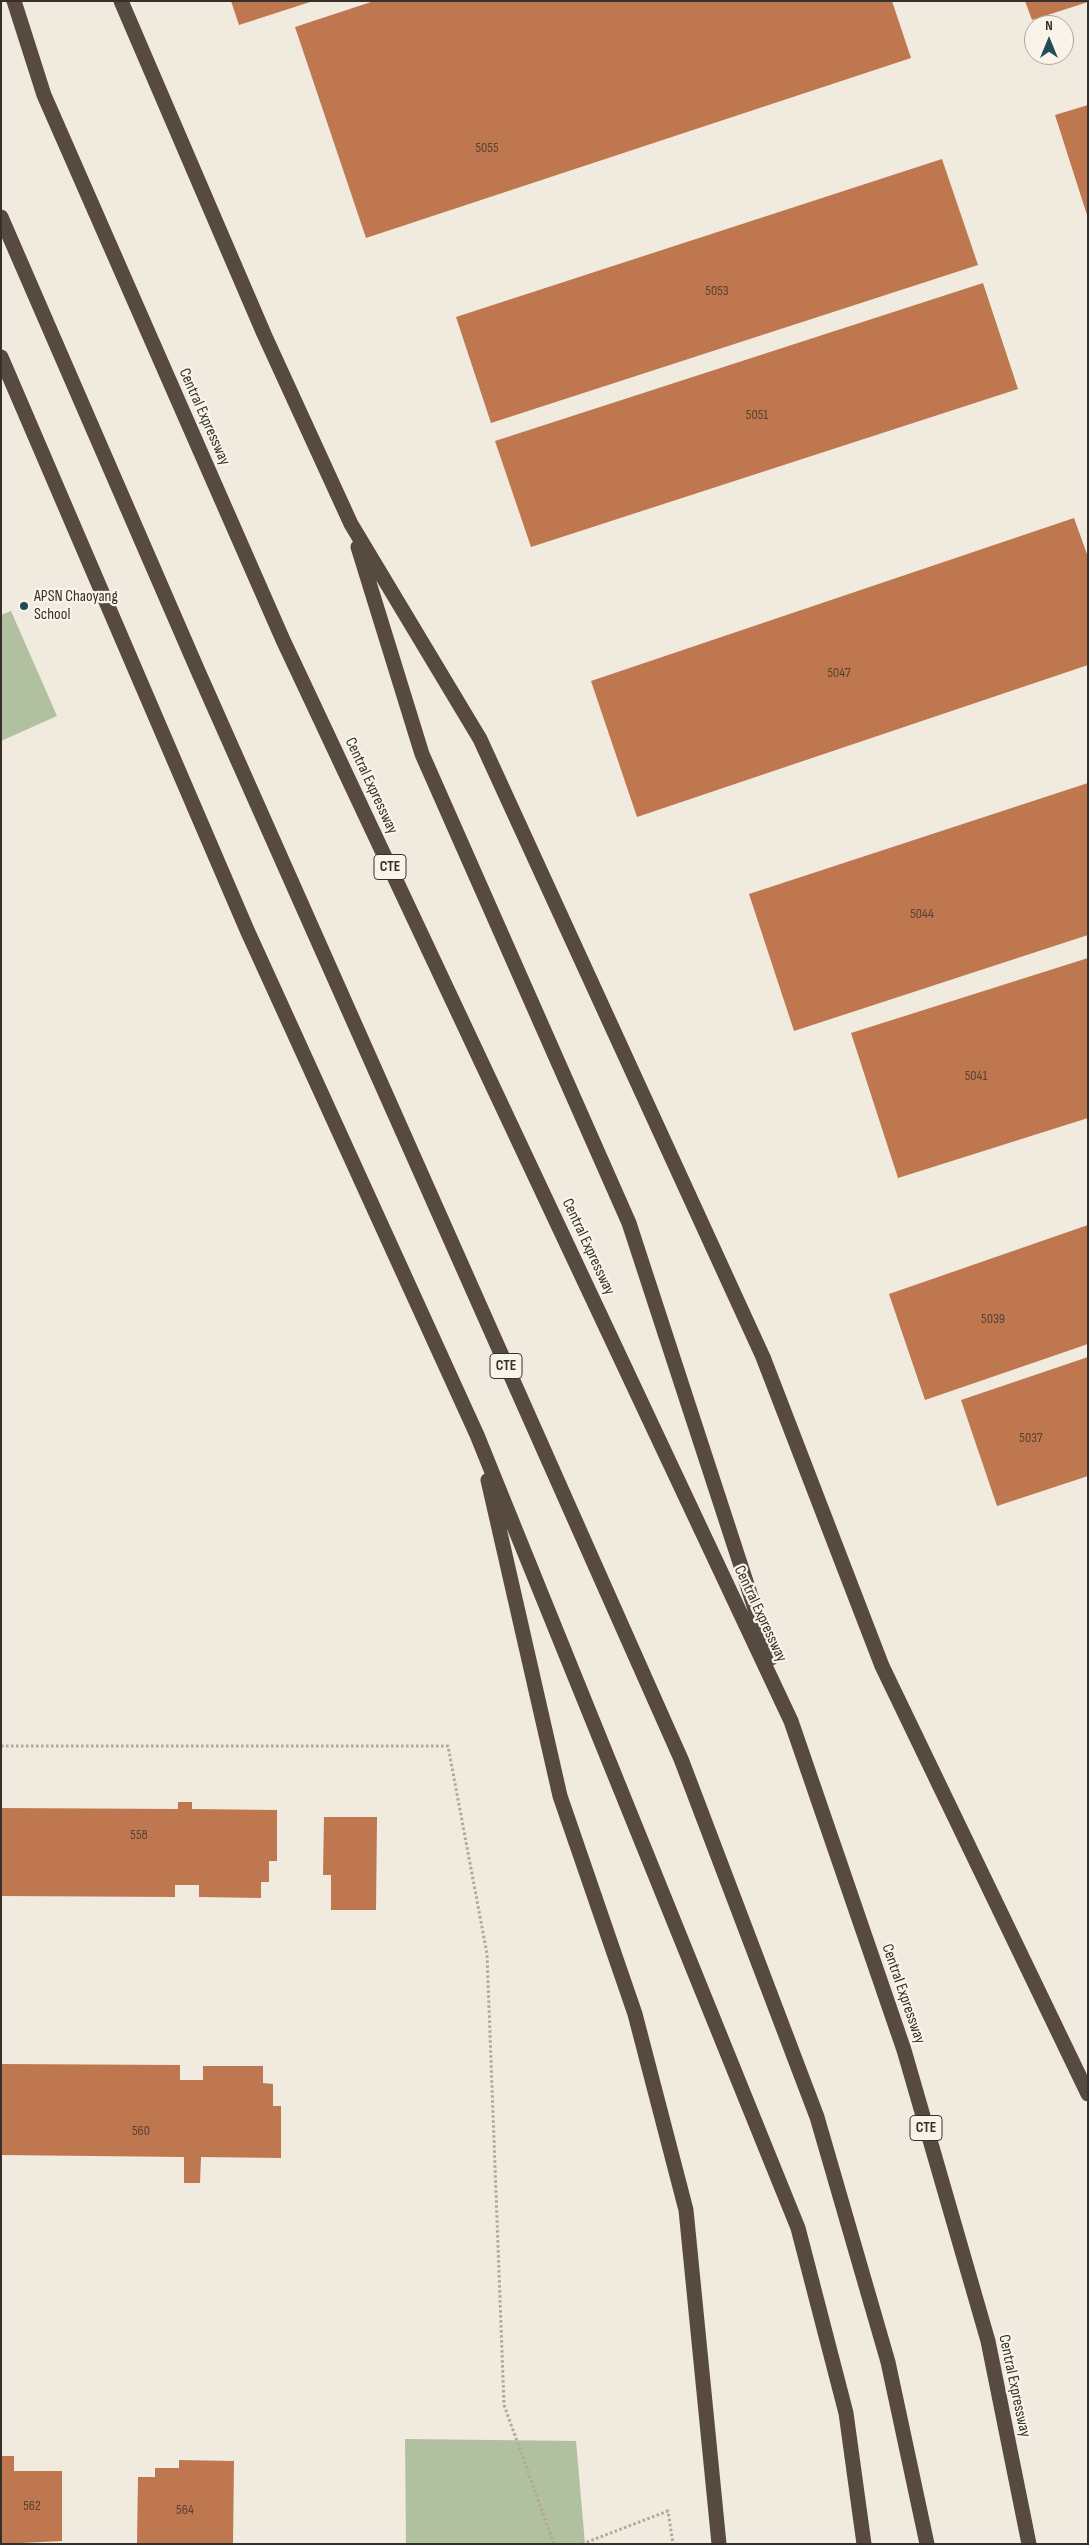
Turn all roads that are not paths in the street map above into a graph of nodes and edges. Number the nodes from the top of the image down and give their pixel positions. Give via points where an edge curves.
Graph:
1 (14, 1) edge
2 (121, 1) edge
3 (1, 218) edge
4 (1, 357) edge
5 (351, 524) junction
6 (477, 1435) junction
7 (792, 1721) junction
8 (1088, 2094) edge
9 (719, 2544) edge
10 (864, 2544) edge
11 (927, 2544) edge
12 (1029, 2544) edge

1 - 7 highway, Central Expressway / CTE via 44,95 283,640
2 - 5 highway via 264,334
3 - 11 highway, CTE via 202,680 681,1759 817,2117 888,2362
4 - 6 highway via 247,930
5 - 7 highway via 422,754 629,1223
5 - 8 highway via 480,739 762,1357 882,1666
6 - 9 highway via 560,1796 635,2014 686,2210
6 - 10 highway via 798,2228 846,2413
7 - 12 highway, Central Expressway / CTE via 907,2060 988,2341

